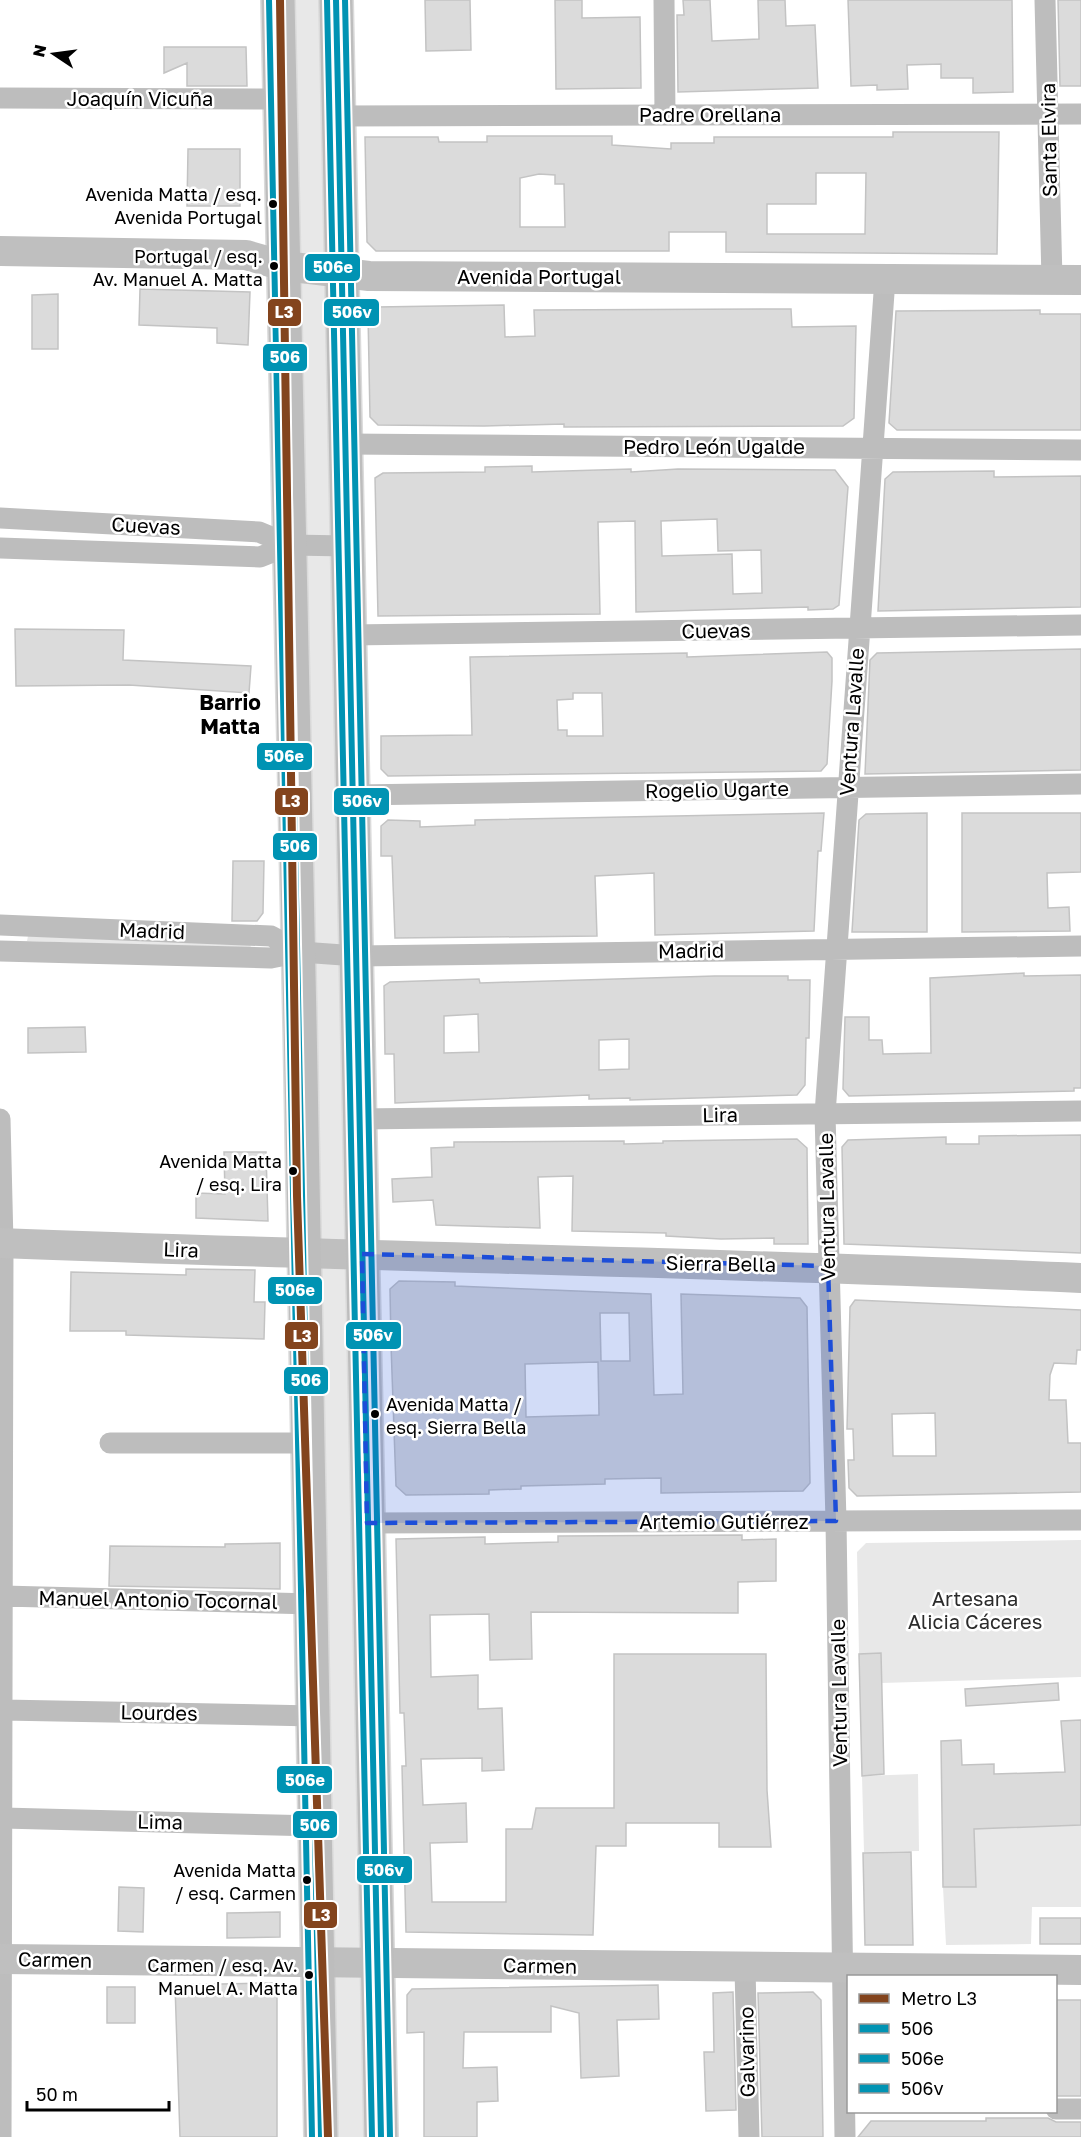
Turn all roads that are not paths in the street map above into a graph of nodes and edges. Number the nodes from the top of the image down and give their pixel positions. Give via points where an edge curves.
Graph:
1 (278, 0) edge
2 (336, 0) edge
3 (664, 0) edge
4 (1045, 0) edge
5 (0, 98) edge
6 (280, 99) junction
7 (1048, 114) junction
8 (1081, 114) edge
9 (665, 115) junction
10 (339, 116) junction
11 (0, 251) edge
12 (284, 266) junction
13 (343, 275) junction
14 (885, 279) junction
15 (1052, 280) junction
16 (1081, 280) edge
17 (346, 444) junction
18 (873, 448) junction
19 (1081, 450) edge
20 (0, 518) edge
21 (290, 545) junction
22 (348, 546) junction
23 (0, 548) edge
24 (1081, 625) edge
25 (858, 629) junction
26 (350, 635) junction
27 (1081, 784) edge
28 (847, 788) junction
29 (354, 795) junction
30 (0, 925) edge
31 (1081, 946) edge
32 (837, 949) junction
33 (0, 951) edge
34 (301, 952) junction
35 (357, 956) junction
36 (1081, 1111) edge
37 (825, 1113) junction
38 (0, 1119) edge
39 (358, 1119) junction
40 (2, 1243) edge
41 (362, 1254) junction
42 (303, 1255) junction
43 (828, 1266) junction
44 (1081, 1278) edge
45 (110, 1443) dead end
46 (309, 1443) junction
47 (1081, 1520) edge
48 (836, 1521) junction
49 (367, 1523) junction
50 (3, 1596) junction
51 (313, 1604) junction
52 (3, 1710) junction
53 (315, 1716) junction
54 (3, 1818) junction
55 (316, 1826) junction
56 (1, 1959) edge
57 (319, 1963) junction
58 (377, 1964) junction
59 (745, 1968) junction
60 (842, 1968) junction
61 (1081, 1970) edge
62 (846, 2107) edge
63 (1057, 2109) edge
64 (1081, 2109) edge
65 (1, 2137) edge
66 (321, 2137) edge
67 (381, 2137) edge
68 (749, 2137) edge
69 (845, 2137) edge

1 - 6 main road
2 - 10 main road
3 - 9 street
4 - 7 street, Santa Elvira
5 - 6 street, Joaquín Vicuña
6 - 12 main road
7 - 8 street, Padre Orellana
7 - 9 street, Padre Orellana
7 - 15 street, Santa Elvira
9 - 10 street, Padre Orellana
10 - 13 main road
11 - 12 main road, Avenida Portugal via 246,255
12 - 13 main road, Avenida Portugal
12 - 21 main road
13 - 14 main road, Avenida Portugal
13 - 17 main road
14 - 15 main road, Avenida Portugal
14 - 18 street, Ventura Lavalle
15 - 16 main road, Avenida Portugal
17 - 18 street, Pedro León Ugalde
17 - 22 main road
18 - 19 street, Pedro León Ugalde
18 - 25 street, Ventura Lavalle
20 - 21 street, Cuevas via 260,532
21 - 22 street, Cuevas
21 - 23 street, Cuevas via 260,557
21 - 34 main road
22 - 26 main road
24 - 25 street, Cuevas
25 - 26 street, Cuevas
25 - 28 street, Ventura Lavalle
26 - 29 main road
27 - 28 street, Rogelio Ugarte
28 - 29 street, Rogelio Ugarte
28 - 32 street, Ventura Lavalle
29 - 35 main road
30 - 34 street, Madrid via 271,936
31 - 32 street, Madrid
32 - 35 street, Madrid
32 - 37 street, Ventura Lavalle
33 - 34 street, Madrid via 271,958
34 - 35 street, Madrid
34 - 42 main road
35 - 39 main road
36 - 37 street, Lira
37 - 39 street, Lira
37 - 43 street, Ventura Lavalle
38 - 40 street
39 - 41 main road
40 - 42 main road, Lira
40 - 50 street
41 - 42 main road, Lira
41 - 43 main road, Sierra Bella
41 - 49 main road
42 - 46 main road
43 - 44 main road, Sierra Bella
43 - 48 street, Ventura Lavalle
45 - 46 street
46 - 51 main road
47 - 48 street, Artemio Gutiérrez
48 - 49 street, Artemio Gutiérrez
48 - 60 street, Ventura Lavalle
49 - 58 main road
50 - 51 street, Manuel Antonio Tocornal
50 - 52 street
51 - 53 main road
52 - 53 street, Lourdes
52 - 54 street
53 - 55 main road
54 - 55 street, Lima
54 - 56 street
55 - 57 main road
56 - 57 main road, Carmen
56 - 65 street
57 - 58 main road, Carmen
57 - 66 main road
58 - 59 main road, Carmen
58 - 67 main road
59 - 60 main road, Carmen
59 - 68 street, Galvarino
60 - 61 main road, Carmen
60 - 62 street, Ventura Lavalle
62 - 69 street, Ventura Lavalle
63 - 64 street

